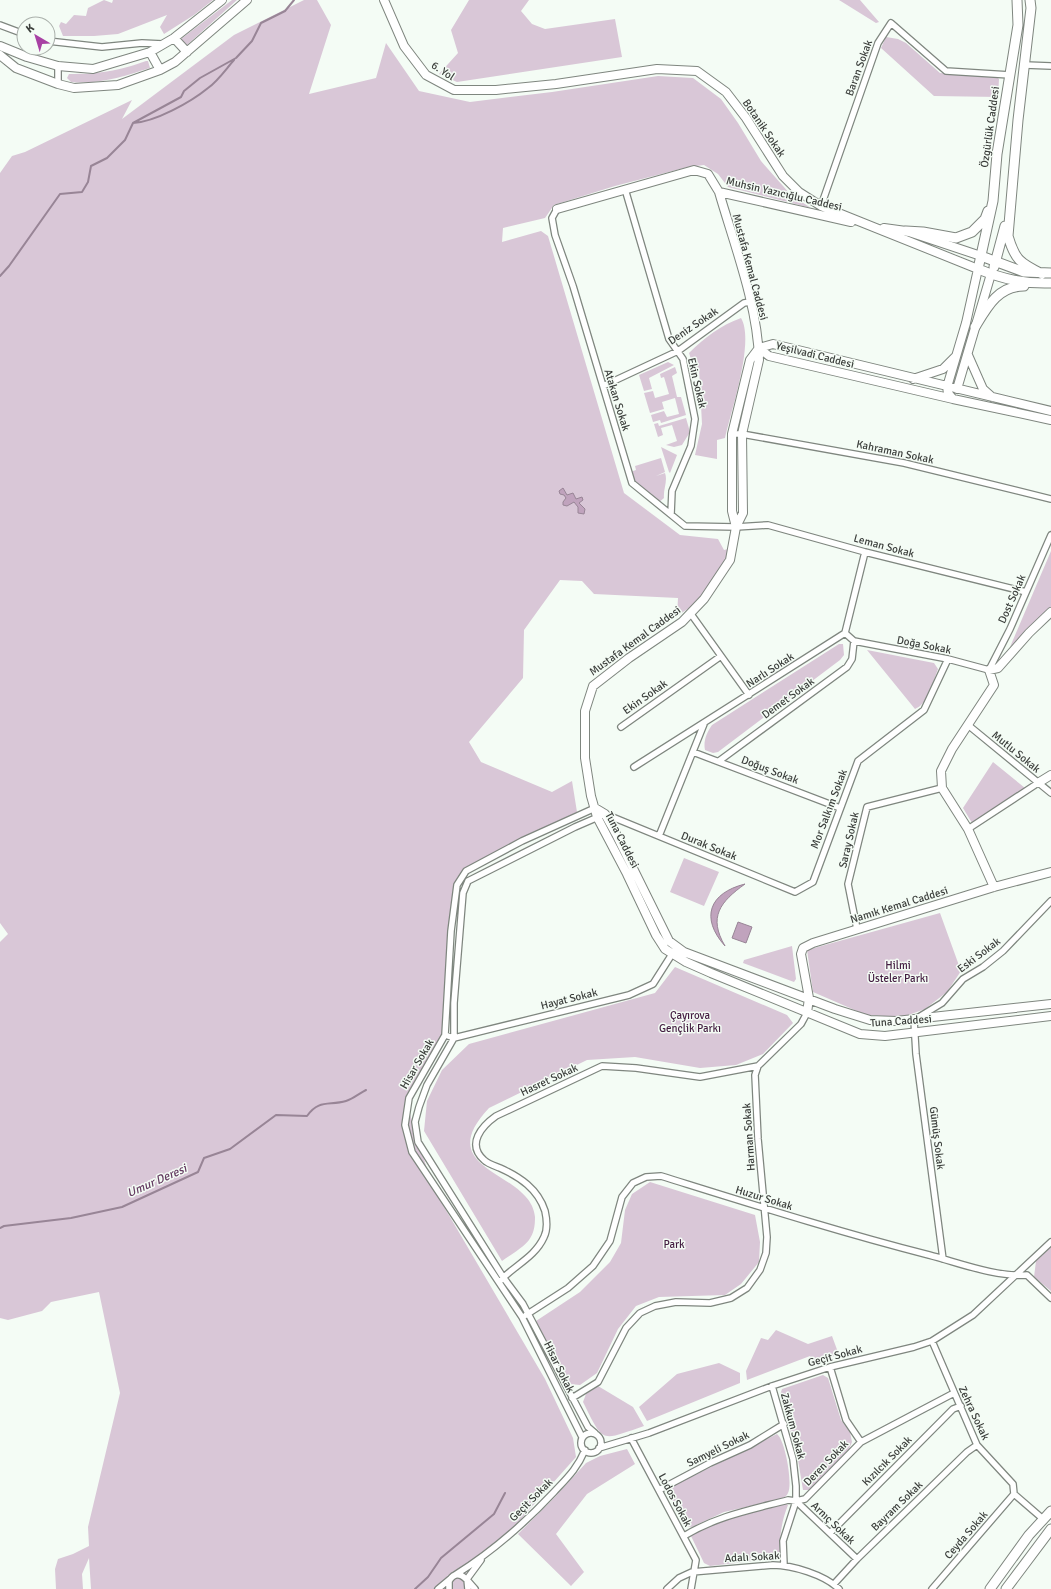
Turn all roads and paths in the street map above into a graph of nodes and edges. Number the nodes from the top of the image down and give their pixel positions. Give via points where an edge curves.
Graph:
1 (222, 0) edge
2 (247, 0) edge
3 (384, 0) edge
4 (1017, 0) edge
5 (1030, 0) edge
6 (0, 25) edge
7 (16, 31) edge
8 (174, 38) junction
9 (56, 42) edge
10 (142, 43) junction
11 (164, 44) junction
12 (0, 46) edge
13 (150, 52) junction
14 (187, 52) junction
15 (0, 55) edge
16 (1026, 65) junction
17 (58, 66) junction
18 (1051, 66) edge
19 (160, 70) junction
20 (1010, 75) junction
21 (58, 84) junction
22 (556, 84) joint
23 (625, 189) junction
24 (719, 192) junction
25 (993, 201) junction
26 (821, 206) junction
27 (1010, 208) junction
28 (557, 209) joint
29 (876, 227) junction
30 (906, 231) junction
31 (981, 256) junction
32 (995, 262) junction
33 (978, 269) junction
34 (1046, 273) edge
35 (991, 274) junction
36 (1051, 283) edge
37 (750, 302) junction
38 (975, 327) junction
39 (759, 348) junction
40 (678, 351) junction
41 (968, 355) junction
42 (956, 357) junction
43 (912, 379) junction
44 (603, 386) junction
45 (946, 387) junction
46 (958, 390) junction
47 (953, 399) junction
48 (994, 399) junction
49 (1051, 411) edge
50 (1051, 420) edge
51 (732, 434) junction
52 (742, 434) junction
53 (1051, 499) edge
54 (671, 514) junction
55 (736, 527) junction
56 (1051, 535) edge
57 (865, 552) junction
58 (1026, 592) junction
59 (1051, 612) edge
60 (691, 614) junction
61 (845, 634) junction
62 (854, 641) junction
63 (721, 656) junction
64 (948, 659) junction
65 (989, 670) junction
66 (749, 695) junction
67 (704, 723) junction
68 (968, 726) junction
69 (621, 727) dead end
70 (692, 752) junction
71 (718, 761) junction
72 (634, 767) dead end
73 (1051, 775) edge
74 (1038, 783) junction
75 (942, 788) junction
76 (1051, 793) edge
77 (595, 808) junction
78 (840, 808) junction
79 (601, 816) junction
80 (968, 829) junction
81 (659, 836) junction
82 (1051, 872) edge
83 (812, 882) joint
84 (994, 887) junction
85 (1051, 901) edge
86 (857, 929) junction
87 (675, 950) junction
88 (809, 998) junction
89 (1051, 1004) edge
90 (807, 1013) junction
91 (1051, 1016) edge
92 (914, 1020) junction
93 (915, 1032) junction
94 (445, 1035) junction
95 (454, 1038) junction
96 (758, 1066) junction
97 (764, 1208) junction
98 (1051, 1242) edge
99 (943, 1259) junction
100 (1013, 1276) junction
101 (503, 1277) junction
102 (498, 1283) junction
103 (1051, 1298) edge
104 (529, 1314) junction
105 (522, 1317) junction
106 (932, 1341) junction
107 (830, 1367) junction
108 (772, 1386) junction
109 (954, 1393) junction
110 (572, 1398) junction
111 (961, 1406) junction
112 (784, 1424) junction
113 (594, 1433) junction
114 (582, 1437) junction
115 (631, 1438) junction
116 (861, 1442) junction
117 (977, 1445) junction
118 (599, 1448) junction
119 (585, 1450) junction
120 (659, 1490) junction
121 (1014, 1494) junction
122 (796, 1501) junction
123 (1051, 1510) edge
124 (1043, 1519) junction
125 (1051, 1529) edge
126 (830, 1533) junction
127 (684, 1536) junction
128 (484, 1557) junction
129 (857, 1559) junction
130 (784, 1565) junction
131 (692, 1572) junction
132 (453, 1577) junction
133 (467, 1579) junction
134 (836, 1587) edge
135 (438, 1589) edge
136 (449, 1589) edge
137 (468, 1589) edge
138 (475, 1589) edge
139 (667, 1589) edge
140 (691, 1589) edge
141 (932, 1589) edge
142 (990, 1589) edge
143 (1006, 1589) edge

1 - 8 street
2 - 14 street
3 - 22 street, 6. Yol via 404,46 426,75 454,90 496,90
4 - 20 main road, Özgürlük Caddesi via 1018,25
5 - 16 main road
6 - 7 street
8 - 11 street
8 - 14 street
9 - 10 street via 102,47
10 - 11 street
10 - 13 street
11 - 13 street
12 - 17 street
13 - 17 street via 93,69
13 - 19 street
14 - 19 street
15 - 21 street via 16,68
16 - 18 street
16 - 27 main road
17 - 21 street
19 - 21 street via 118,85 74,88
20 - 25 main road, Özgürlük Caddesi via 997,154
20 - 26 street, Baran Sokak via 946,71 891,23 878,43
22 - 26 street, Botanik Sokak via 657,69 698,71 726,92 783,176 799,192
23 - 24 street, Muhsin Yazıcığlu Caddesi via 694,170 708,174
23 - 28 street, Muhsin Yazıcığlu Caddesi
23 - 40 street, Ekin Sokak via 669,339
24 - 29 street, Muhsin Yazıcığlu Caddesi
24 - 37 street, Mustafa Kemal Caddesi
25 - 30 main road via 985,219 972,232 956,238
25 - 31 main road, Özgürlük Caddesi
26 - 29 street, Botanik Sokak
27 - 32 main road
27 - 34 main road via 1008,236 1013,253 1024,264
28 - 44 street, Atakan Sokak via 552,218 555,235
29 - 30 street, Muhsin Yazıcığlu Caddesi
29 - 33 street, Muhsin Yazıcığlu Caddesi
30 - 31 street, Muhsin Yazıcığlu Caddesi
31 - 32 main road
31 - 33 main road, Özgürlük Caddesi
32 - 34 main road via 1024,272
32 - 35 main road
33 - 35 main road, Muhsin Yazıcığlu Caddesi
33 - 42 street
35 - 36 main road, Muhsin Yazıcığlu Caddesi via 1021,283
35 - 38 street
36 - 38 main road via 1014,286 997,295
37 - 39 street, Mustafa Kemal Caddesi
37 - 40 street, Deniz Sokak via 744,303
38 - 41 street
39 - 43 street, Yeşilvadi Caddesi via 773,344
39 - 47 street, Yeşilvadi Caddesi via 769,356
39 - 51 street, Mustafa Kemal Caddesi via 750,360
39 - 52 street, Mustafa Kemal Caddesi via 759,360
40 - 44 street, Deniz Sokak
40 - 54 street, Ekin Sokak via 683,359 695,419 691,446 672,491
41 - 46 street
41 - 48 street via 983,389
42 - 43 street via 943,369
42 - 45 street
43 - 45 street, Yeşilvadi Caddesi
44 - 54 street, Atakan Sokak via 632,483
45 - 46 street, Yeşilvadi Caddesi
45 - 47 street
46 - 48 street, Yeşilvadi Caddesi
47 - 50 street, Yeşilvadi Caddesi
48 - 49 street, Yeşilvadi Caddesi
51 - 52 street, Kahraman Sokak
51 - 55 street, Mustafa Kemal Caddesi via 732,511
52 - 53 street, Kahraman Sokak via 904,463
52 - 55 street, Mustafa Kemal Caddesi via 743,513
54 - 55 street, Atakan Sokak via 685,526
55 - 57 street, Leman Sokak via 768,525
55 - 60 street, Mustafa Kemal Caddesi via 730,560
56 - 58 street, Dost Sokak
57 - 58 street, Leman Sokak
57 - 61 street
58 - 65 street, Dost Sokak
59 - 65 street via 998,668
60 - 63 street
60 - 77 street, Mustafa Kemal Caddesi via 593,686 585,711 585,758
61 - 62 street
61 - 66 street, Narlı Sokak
62 - 64 street, Doğa Sokak
62 - 71 street, Demet Sokak via 852,659 847,667
63 - 66 street
63 - 69 street, Ekin Sokak
64 - 65 street, Doğa Sokak
64 - 78 street, Mor Salkım Sokak via 924,710 858,761
65 - 68 street via 994,685
66 - 67 street, Narlı Sokak
67 - 70 street
67 - 72 street, Narlı Sokak
68 - 74 street, Mutlu Sokak
68 - 75 street via 952,749 942,771
70 - 71 street, Doğuş Sokak
70 - 81 street
71 - 78 street, Doğuş Sokak
73 - 74 street
74 - 76 street, Mutlu Sokak
74 - 80 street
75 - 80 street
75 - 86 street, Saray Sokak via 867,807 848,884
77 - 79 street, Tuna Caddesi
77 - 94 street, Hisar Sokak via 522,841 466,871 457,885 451,931
78 - 83 street, Mor Salkım Sokak
79 - 81 street, Durak Sokak
79 - 87 street, Tuna Caddesi via 656,935 665,949
79 - 95 street via 468,881 463,893 454,1003
80 - 84 street
81 - 83 street, Durak Sokak via 795,892
82 - 84 street, Namık Kemal Caddesi
84 - 86 street, Namık Kemal Caddesi
85 - 92 street, Eski Sokak via 1003,951 963,979 942,1004
86 - 88 street, Namık Kemal Caddesi via 803,948 801,954
87 - 88 street, Tuna Caddesi
87 - 90 street, Tuna Caddesi via 711,973
87 - 95 street, Hayat Sokak via 653,984 629,995
88 - 90 street
88 - 92 street, Tuna Caddesi via 870,1020
89 - 92 street, Tuna Caddesi
90 - 93 street, Tuna Caddesi via 860,1034 885,1036
90 - 96 street via 801,1024
91 - 93 street, Tuna Caddesi
92 - 93 street, Gümüş Sokak
93 - 99 street, Gümüş Sokak
94 - 95 street
94 - 102 street, Hisar Sokak via 409,1098 405,1125 412,1152
95 - 101 street, Hisar Sokak via 427,1084 419,1106 415,1122 418,1142
96 - 97 street, Harman Sokak via 755,1082
96 - 101 street, Hasret Sokak via 700,1077 602,1066 496,1116 483,1126 477,1135 477,1151 484,1161 514,1175 534,1190 548,1221 544,1237 533,1253
97 - 99 street, Huzur Sokak via 851,1235
97 - 104 street, Huzur Sokak via 662,1176 646,1177 633,1183 622,1196 610,1240 594,1266 568,1288
97 - 110 street, Harman Sokak via 766,1253 760,1270 747,1288 732,1298 710,1303 676,1302 654,1306 640,1313 626,1328 598,1382
98 - 100 street, Geçit Sokak
99 - 100 street, Huzur Sokak
100 - 103 street, Huzur Sokak via 1027,1275
100 - 106 street, Geçit Sokak via 973,1315
101 - 102 street, Hasret Sokak
101 - 104 street, Hisar Sokak
102 - 105 street, Hisar Sokak
104 - 105 street, Huzur Sokak
104 - 110 street, Hisar Sokak
105 - 114 street, Hisar Sokak
106 - 107 street, Geçit Sokak
106 - 109 street, Zehra Sokak
107 - 108 street, Geçit Sokak
107 - 116 street via 846,1420
108 - 112 street, Zakkum Sokak
108 - 115 street, Geçit Sokak
109 - 111 street, Zehra Sokak
109 - 116 street, Deren Sokak
110 - 113 street, Hisar Sokak
111 - 117 street, Zehra Sokak
111 - 126 street, Kızılcık Sokak via 953,1409
112 - 120 street, Samyeli Sokak via 750,1445
112 - 122 street, Zakkum Sokak via 793,1459
113 - 114 street
113 - 118 street via 600,1438
114 - 119 street via 581,1445
115 - 118 street, Geçit Sokak
115 - 120 street, Lodos Sokak
116 - 122 street, Deren Sokak via 805,1499
117 - 121 street, Zehra Sokak via 1013,1484
117 - 129 street, Bayram Sokak
118 - 119 street via 591,1452
119 - 128 street, Geçit Sokak via 579,1465 529,1518
120 - 127 street, Lodos Sokak
121 - 124 street, Zehra Sokak
121 - 141 street, Ceyda Sokak
122 - 126 street, Arnıç Sokak
122 - 127 street, Deren Sokak via 788,1500 725,1516 704,1524
122 - 130 street, Zakkum Sokak via 783,1541
123 - 124 main road
124 - 142 main road
125 - 143 main road
126 - 129 street, Arnıç Sokak
127 - 131 street, Lodos Sokak via 696,1560
128 - 132 street
128 - 133 street
129 - 134 street, Bayram Sokak
130 - 131 street, Adalı Sokak
130 - 134 street, Adalı Sokak via 825,1579
131 - 139 street, Adalı Sokak via 679,1578
131 - 140 street, Lodos Sokak
132 - 133 street via 463,1576
132 - 135 street
132 - 136 street via 448,1585
133 - 137 street
133 - 138 street

